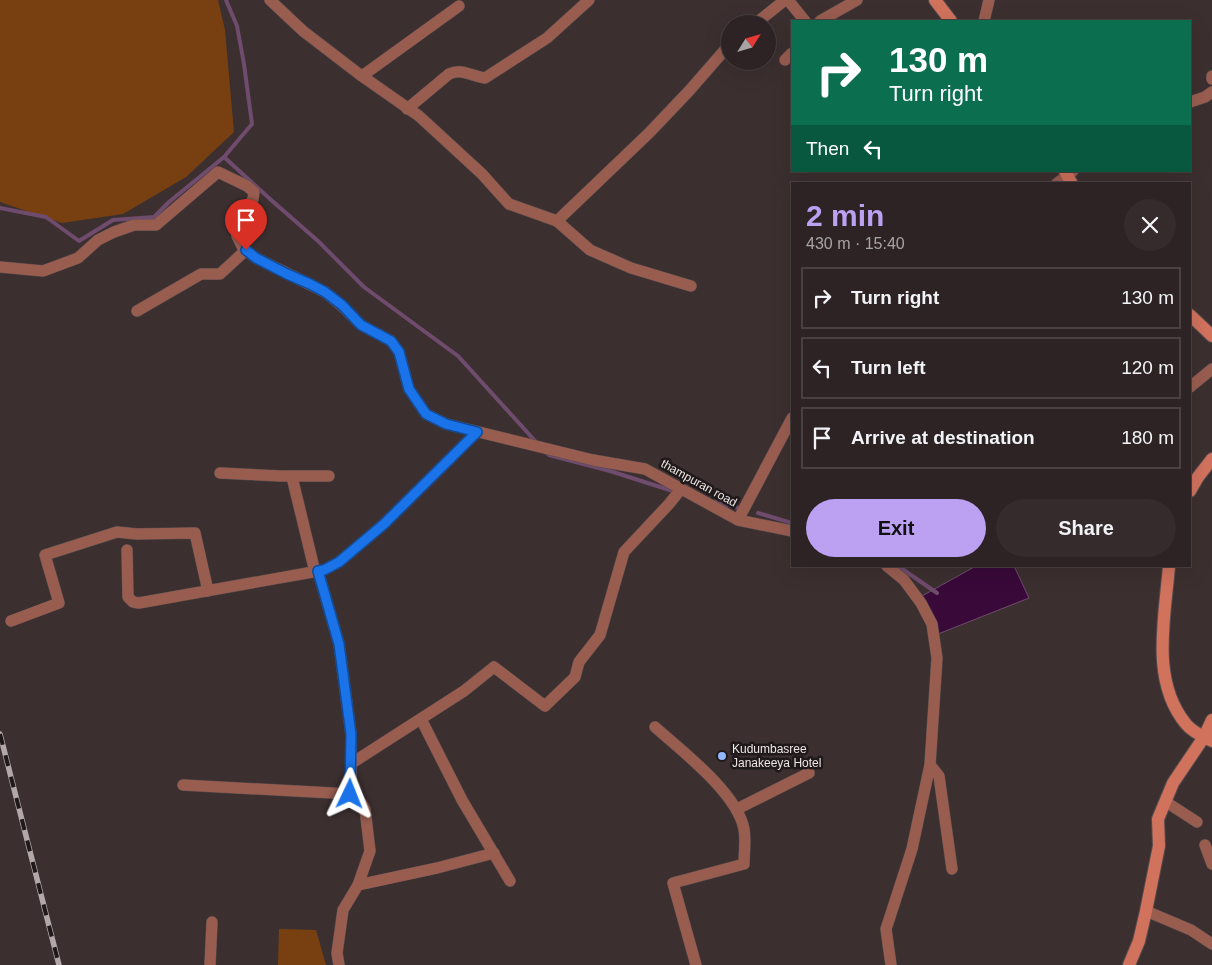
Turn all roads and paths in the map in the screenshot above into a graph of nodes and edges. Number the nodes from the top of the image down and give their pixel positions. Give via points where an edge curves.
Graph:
1 (270, 0) edge
2 (589, 0) edge
3 (786, 0) edge
4 (858, 0) edge
5 (935, 0) edge
6 (989, 0) edge
7 (459, 6) dead end
8 (767, 15) edge
9 (803, 20) edge
10 (822, 20) edge
11 (950, 20) edge
12 (984, 20) edge
13 (721, 54) edge
14 (362, 76) junction
15 (1212, 92) edge
16 (1191, 102) edge
17 (407, 109) junction
18 (557, 221) junction
19 (246, 250) junction
20 (0, 267) edge
21 (691, 286) dead end
22 (137, 310) dead end
23 (1191, 317) edge
24 (1212, 336) edge
25 (1212, 369) edge
26 (1191, 387) edge
27 (791, 420) edge
28 (477, 432) junction
29 (1212, 459) edge
30 (220, 473) dead end
31 (329, 476) dead end
32 (292, 477) junction
33 (680, 489) junction
34 (1191, 490) edge
35 (738, 520) junction
36 (791, 530) edge
37 (127, 550) dead end
38 (888, 567) edge
39 (1169, 567) edge
40 (316, 572) junction
41 (208, 591) junction
42 (11, 622) dead end
43 (421, 718) junction
44 (1212, 720) edge
45 (656, 727) dead end
46 (1208, 739) edge
47 (352, 763) junction
48 (930, 765) junction
49 (809, 773) dead end
50 (183, 785) dead end
51 (350, 794) junction
52 (1166, 802) junction
53 (737, 809) junction
54 (1197, 822) dead end
55 (1205, 845) dead end
56 (494, 853) junction
57 (1212, 864) edge
58 (952, 869) dead end
59 (510, 881) dead end
60 (358, 885) junction
61 (1146, 911) junction
62 (212, 922) dead end
63 (1212, 944) edge
64 (210, 965) edge
65 (339, 965) edge
66 (696, 965) edge
67 (891, 965) edge
68 (1129, 965) edge

1 - 14 street via 303,31
2 - 17 street via 547,38 485,78 460,70 454,72
3 - 8 street
3 - 9 street
4 - 10 street
5 - 11 main road
6 - 12 street
7 - 14 street
13 - 18 street via 649,133
14 - 17 street
15 - 16 street
17 - 18 street via 419,116 482,174 510,204
18 - 21 street via 590,250 631,268
19 - 20 street via 236,236 237,228 254,192 218,172 156,225 134,225 114,232 98,240 78,258 44,271
19 - 22 street via 220,274 201,274
19 - 28 street, thampuran road via 325,292 361,325 391,341 399,352 409,389 426,414 446,424
23 - 24 main road
25 - 26 street
27 - 35 street
28 - 33 street, thampuran road via 645,469
28 - 40 street via 384,524 339,562
29 - 34 main road
30 - 32 street
31 - 32 street
32 - 40 street
33 - 35 street, thampuran road
33 - 43 street via 624,552 600,634 579,662 575,677 545,706 494,667
35 - 36 street, thampuran road
37 - 41 street via 128,597 133,602
38 - 48 street via 904,580 922,603 932,624 937,658
39 - 46 main road via 1162,648 1165,677 1176,708 1187,726
40 - 41 street
40 - 47 street via 339,644
41 - 42 street via 195,534 117,532 45,555 58,603
43 - 47 street
43 - 56 street via 462,800
44 - 46 main road
45 - 53 street via 709,776
46 - 52 main road via 1173,783
47 - 51 street
48 - 58 street via 939,776
48 - 67 street via 912,850 886,929
49 - 53 street
50 - 51 street
51 - 60 street via 358,798 365,809 370,851
52 - 54 street
52 - 61 main road via 1158,819 1159,846
53 - 66 street via 744,829 744,864 673,883
55 - 57 street
56 - 59 street
56 - 60 street
60 - 65 street via 343,910 337,953
61 - 63 street via 1191,930
61 - 68 main road
62 - 64 street

